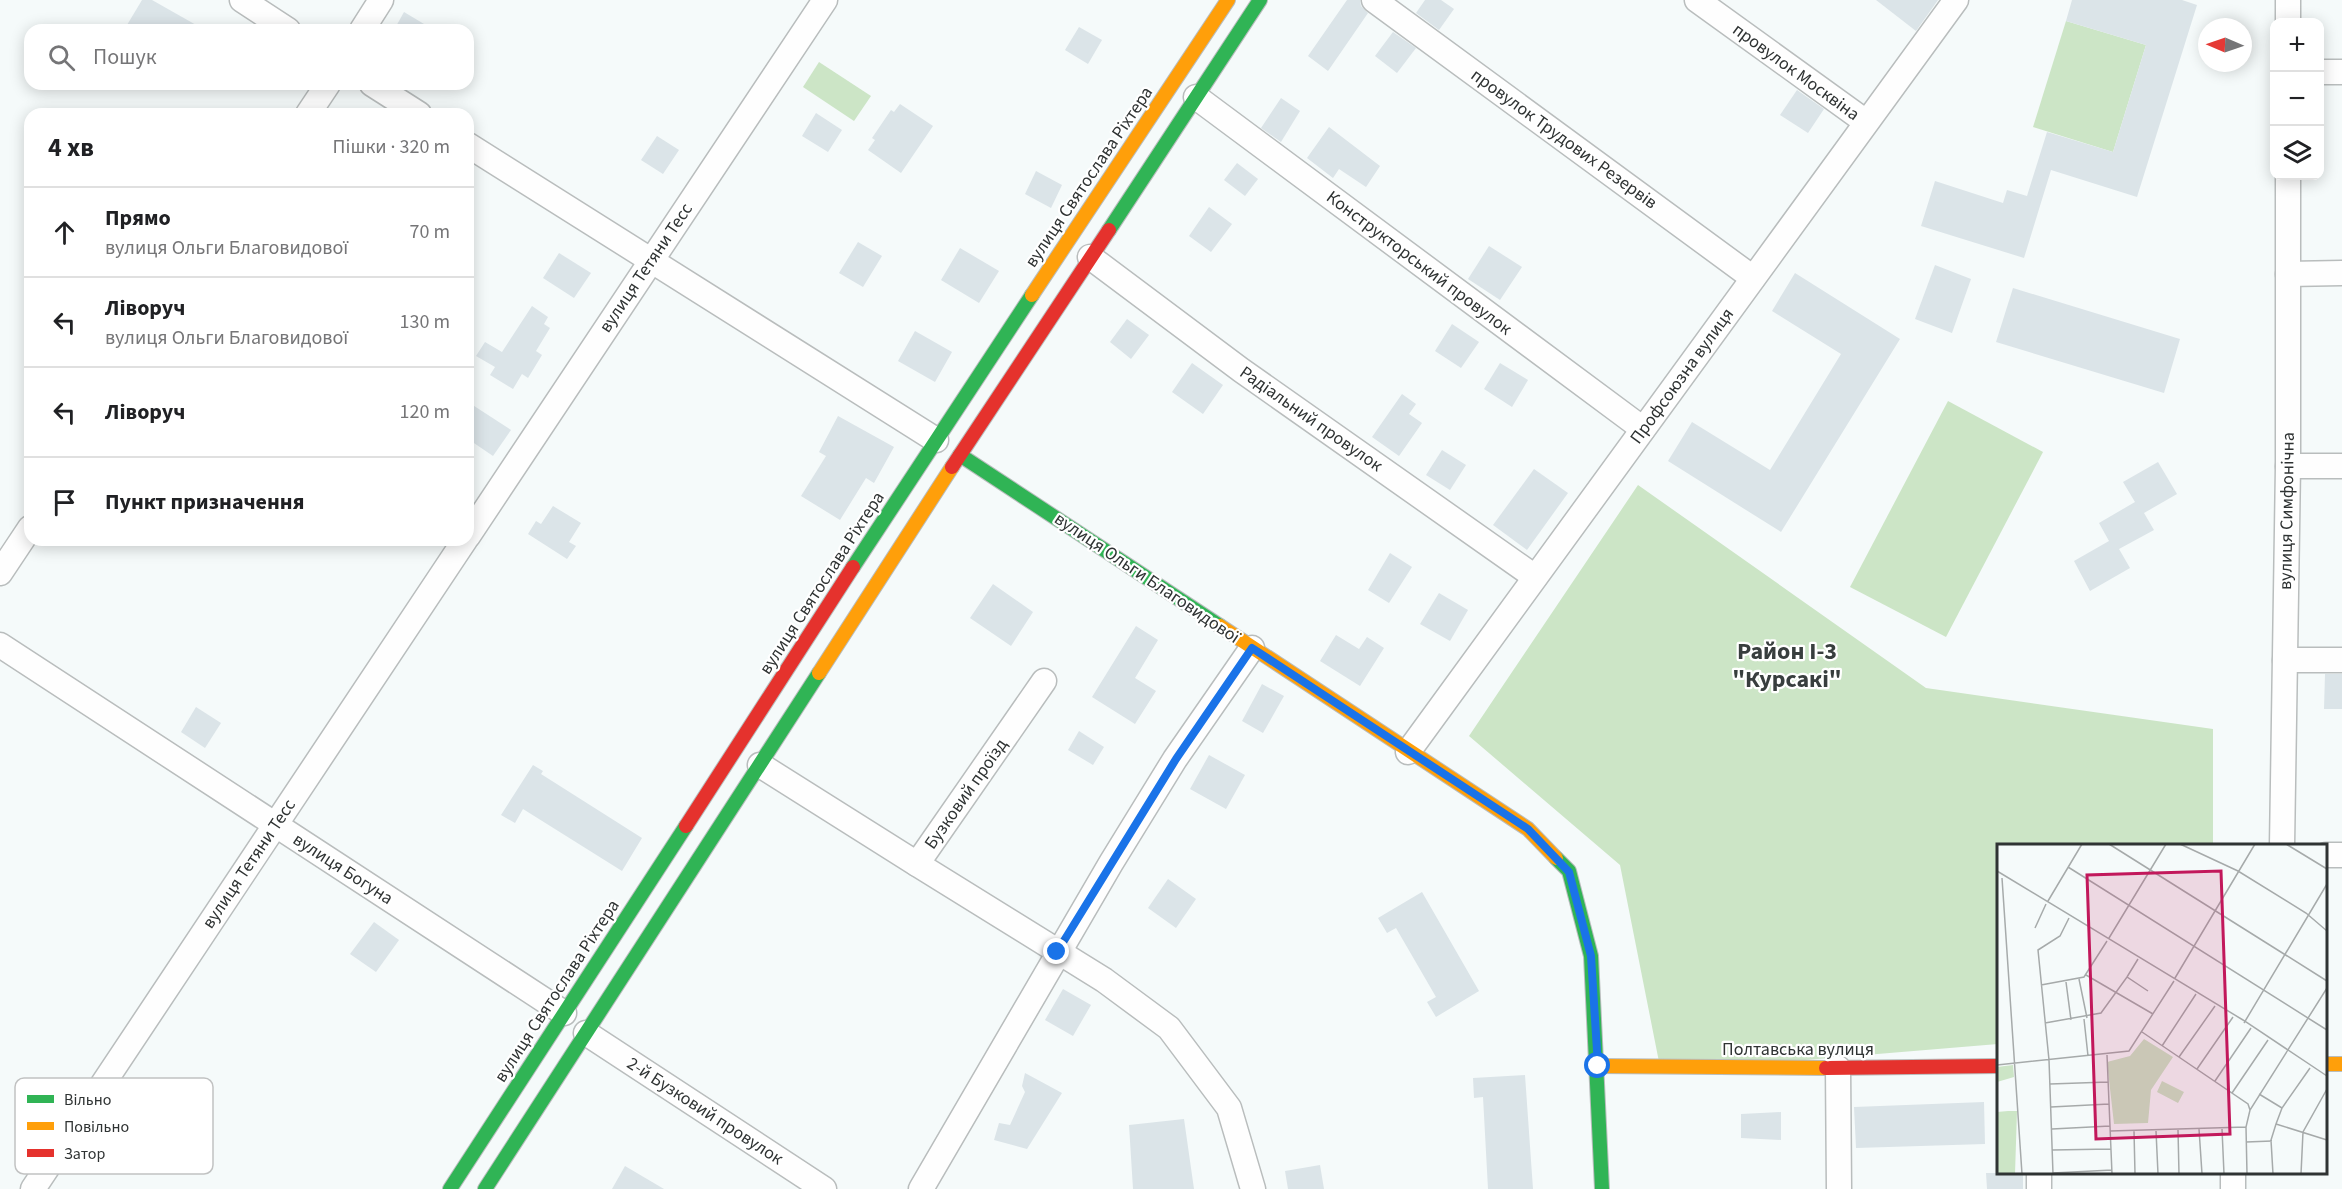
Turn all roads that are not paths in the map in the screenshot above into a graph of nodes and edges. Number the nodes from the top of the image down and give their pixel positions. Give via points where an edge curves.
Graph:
1 (242, 0) edge
2 (381, 0) edge
3 (825, 0) edge
4 (1228, 0) edge
5 (1260, 0) edge
6 (1374, 0) edge
7 (1697, 0) edge
8 (1956, 0) edge
9 (2288, 0) edge
10 (2288, 18) edge
11 (279, 24) edge
12 (366, 24) edge
13 (2324, 72) edge
14 (2342, 72) edge
15 (324, 90) edge
16 (381, 90) edge
17 (1196, 97) junction
18 (312, 108) edge
19 (410, 108) edge
20 (1866, 122) junction
21 (474, 149) edge
22 (2288, 180) edge
23 (1090, 257) junction
24 (651, 261) junction
25 (2342, 273) edge
26 (2288, 274) junction
27 (1753, 278) junction
28 (1643, 429) junction
29 (936, 440) junction
30 (960, 455) junction
31 (2288, 466) junction
32 (2342, 466) edge
33 (474, 527) edge
34 (24, 537) edge
35 (461, 546) edge
36 (0, 573) edge
37 (1535, 577) junction
38 (0, 645) edge
39 (1252, 648) junction
40 (2285, 660) junction
41 (2342, 660) edge
42 (1044, 681) dead end
43 (1408, 752) junction
44 (760, 765) junction
45 (276, 825) junction
46 (2282, 844) edge
47 (918, 864) junction
48 (1057, 952) junction
49 (564, 1013) junction
50 (586, 1033) junction
51 (1598, 1066) junction
52 (1997, 1066) edge
53 (1838, 1068) junction
54 (107, 1078) edge
55 (43, 1174) edge
56 (33, 1189) edge
57 (450, 1189) edge
58 (485, 1189) edge
59 (824, 1189) edge
60 (921, 1189) edge
61 (1253, 1189) edge
62 (1602, 1189) edge
63 (1839, 1189) edge

1 - 11 street
2 - 12 street
3 - 24 street, вулиця Тетяни Тесс
4 - 29 main road, вулиця Святослава Ріхтера
5 - 17 main road
6 - 27 street, провулок Трудових Резервів
7 - 20 street, провулок Москвіна
8 - 20 street, Профсоюзна вулиця
9 - 10 street
13 - 14 street
15 - 18 street
16 - 19 street
17 - 23 main road
17 - 28 street, Конструкторський провулок
20 - 27 street, Профсоюзна вулиця
21 - 24 street
22 - 26 street, вулиця Симфонічна
23 - 30 main road
23 - 37 street, Радіальний провулок via 1241,370
24 - 29 street
24 - 33 street, вулиця Тетяни Тесс
25 - 26 street
26 - 31 street, вулиця Симфонічна
27 - 28 street, Профсоюзна вулиця
28 - 37 street, Профсоюзна вулиця
29 - 49 main road, вулиця Святослава Ріхтера
30 - 39 main road, вулиця Ольги Благовидової
30 - 44 main road
31 - 32 street
31 - 40 street, вулиця Симфонічна
34 - 36 street
35 - 45 street, вулиця Тетяни Тесс
37 - 43 street, Профсоюзна вулиця
38 - 45 street, вулиця Богуна
39 - 43 main road, вулиця Ольги Благовидової
39 - 48 street via 1176,759
40 - 41 street
40 - 46 street, вулиця Симфонічна
42 - 47 street, Бузковий проїзд
43 - 51 main road, вулиця Ольги Благовидової via 1528,829 1569,872 1591,956
44 - 47 street
44 - 50 main road
45 - 49 street, вулиця Богуна
45 - 54 street, вулиця Тетяни Тесс
47 - 48 street, Бузковий проїзд
48 - 60 street
48 - 61 street, Бузковий проїзд via 1104,980 1169,1028 1229,1108
49 - 57 main road, вулиця Святослава Ріхтера
50 - 58 main road
50 - 59 street, 2-й Бузковий провулок
51 - 53 main road, Полтавська вулиця
51 - 62 main road, вулиця Ольги Благовидової
52 - 53 main road, Полтавська вулиця
53 - 63 street
55 - 56 street, вулиця Тетяни Тесс

